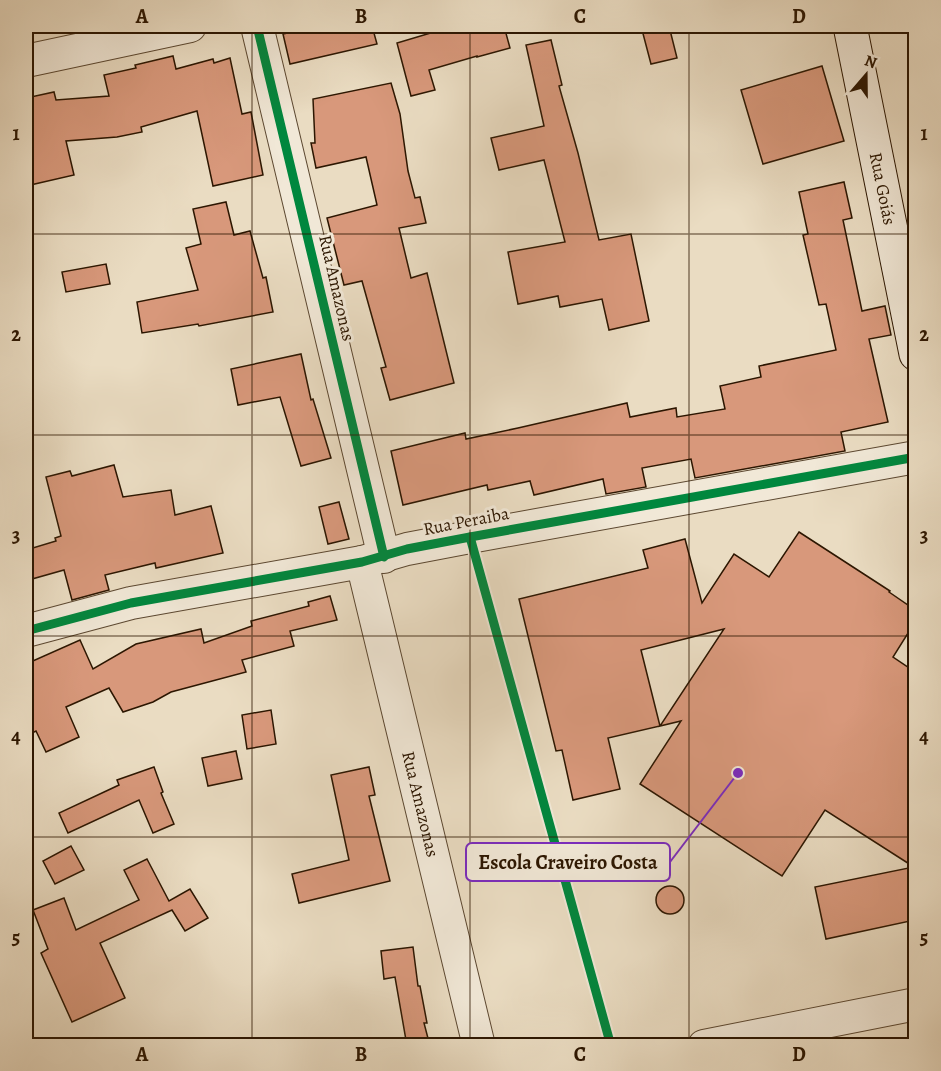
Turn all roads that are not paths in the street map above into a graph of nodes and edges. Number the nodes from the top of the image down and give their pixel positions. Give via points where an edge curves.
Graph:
1 (190, 26) edge
2 (257, 26) edge
3 (850, 26) edge
4 (26, 61) edge
5 (915, 354) edge
6 (915, 458) edge
7 (373, 560) junction
8 (26, 631) edge
9 (915, 1004) edge
10 (478, 1046) edge
11 (704, 1046) edge

1 - 4 street
2 - 7 street, Rua Amazonas
3 - 5 street, Rua Goiás
6 - 7 street, Rua Peraiba via 470,537
7 - 8 street, Rua Peraiba via 131,603
7 - 10 street, Rua Amazonas
9 - 11 street

